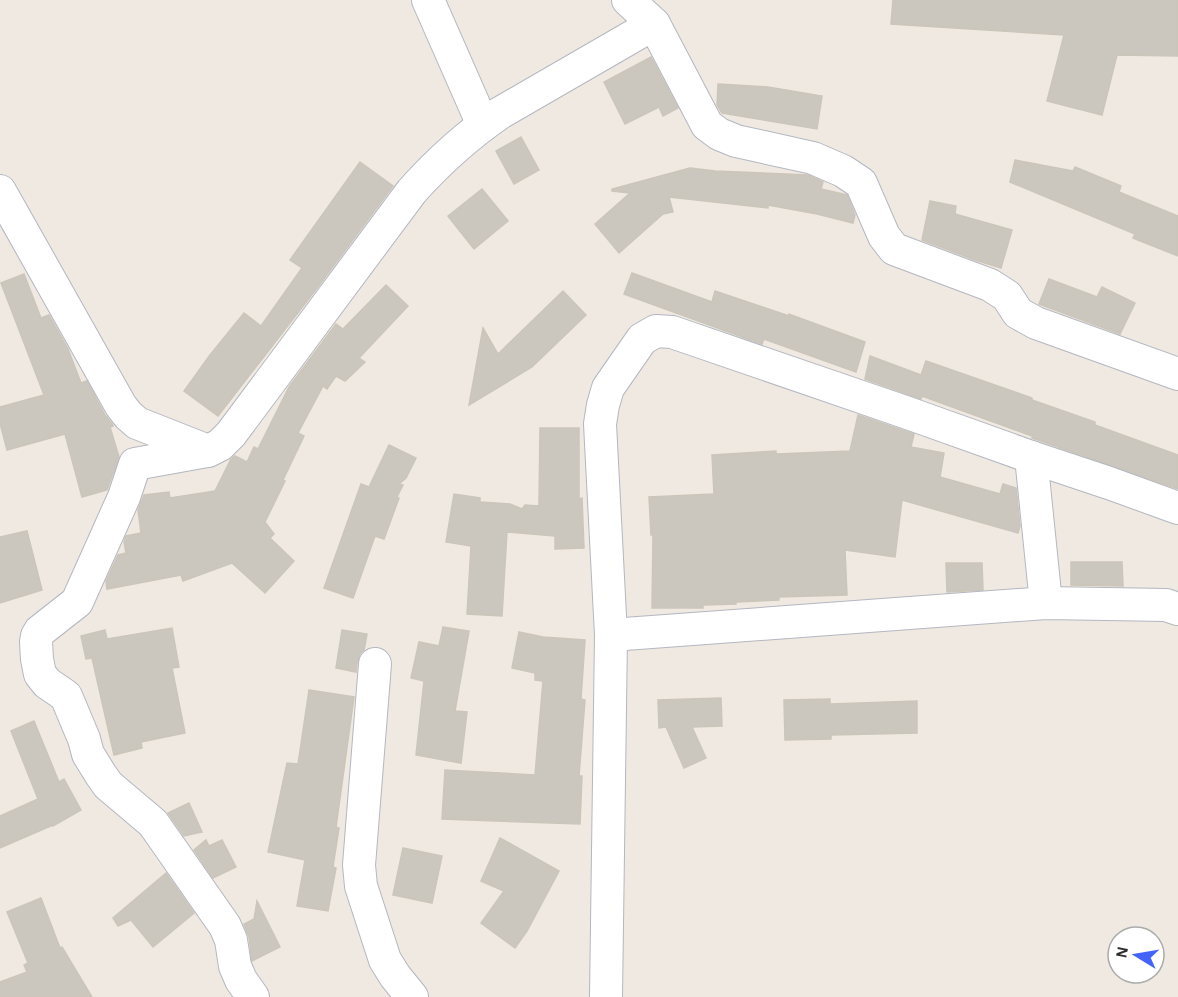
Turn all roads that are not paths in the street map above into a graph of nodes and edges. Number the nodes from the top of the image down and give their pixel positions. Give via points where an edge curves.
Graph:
1 (428, 0) edge
2 (628, 0) edge
3 (654, 24) junction
4 (483, 125) junction
5 (0, 190) edge
6 (1178, 374) edge
7 (137, 423) junction
8 (208, 451) junction
9 (1030, 458) junction
10 (135, 464) junction
11 (1178, 508) edge
12 (1046, 603) junction
13 (1178, 609) edge
14 (611, 635) junction
15 (375, 664) dead end
16 (253, 997) edge
17 (412, 997) edge
18 (606, 997) edge

1 - 4 street
2 - 3 street
3 - 4 street
3 - 6 street via 707,125 719,134 813,158 843,171 861,183 884,236 894,249 990,285 1007,296 1018,313 1036,323
4 - 8 street via 411,191 231,434
5 - 7 street via 121,406
7 - 8 street
7 - 10 street
8 - 10 street
9 - 11 street
9 - 12 street
9 - 14 street via 672,332 656,331 642,339 608,388 600,424
10 - 16 street via 77,602 37,636 40,674 66,696 100,776 153,823 225,926 235,966
12 - 13 street via 1166,605
12 - 14 street
14 - 18 street
15 - 17 street via 360,886 385,960

